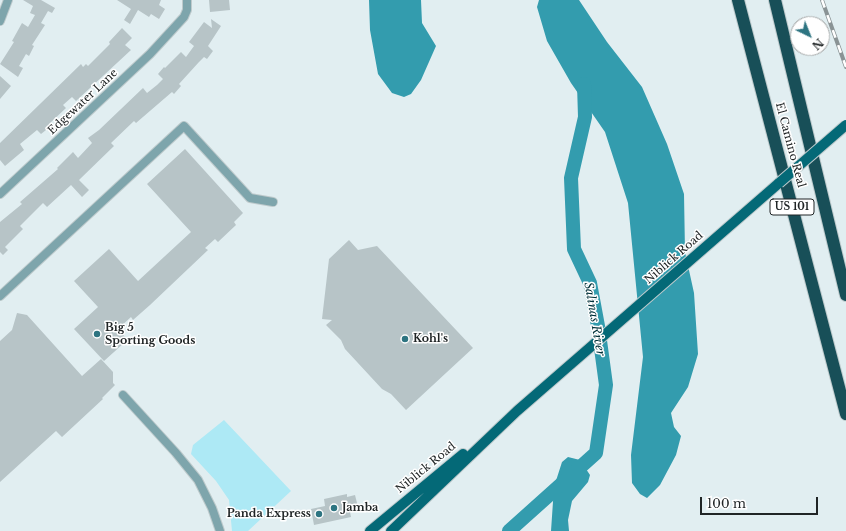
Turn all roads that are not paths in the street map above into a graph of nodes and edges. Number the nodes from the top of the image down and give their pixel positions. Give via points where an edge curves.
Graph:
1 (8, 0) edge
2 (187, 0) edge
3 (738, 0) edge
4 (775, 0) edge
5 (2, 10) edge
6 (0, 21) edge
7 (846, 125) edge
8 (819, 186) junction
9 (0, 194) edge
10 (273, 202) dead end
11 (846, 274) edge
12 (846, 295) edge
13 (0, 296) edge
14 (123, 394) dead end
15 (517, 411) junction
16 (846, 414) edge
17 (220, 531) edge
18 (370, 531) edge
19 (391, 531) edge

1 - 5 street
2 - 9 street, Edgewater Lane via 187,10 178,24 150,54
3 - 16 highway, El Camino Real / US 101
4 - 8 highway, El Camino Real / US 101
5 - 6 street
7 - 15 main road, Niblick Road, bridge
8 - 11 highway
8 - 12 highway, El Camino Real / US 101
10 - 13 street via 250,198 184,126
14 - 17 street via 198,480
15 - 18 main road, Niblick Road
15 - 19 main road, Niblick Road

